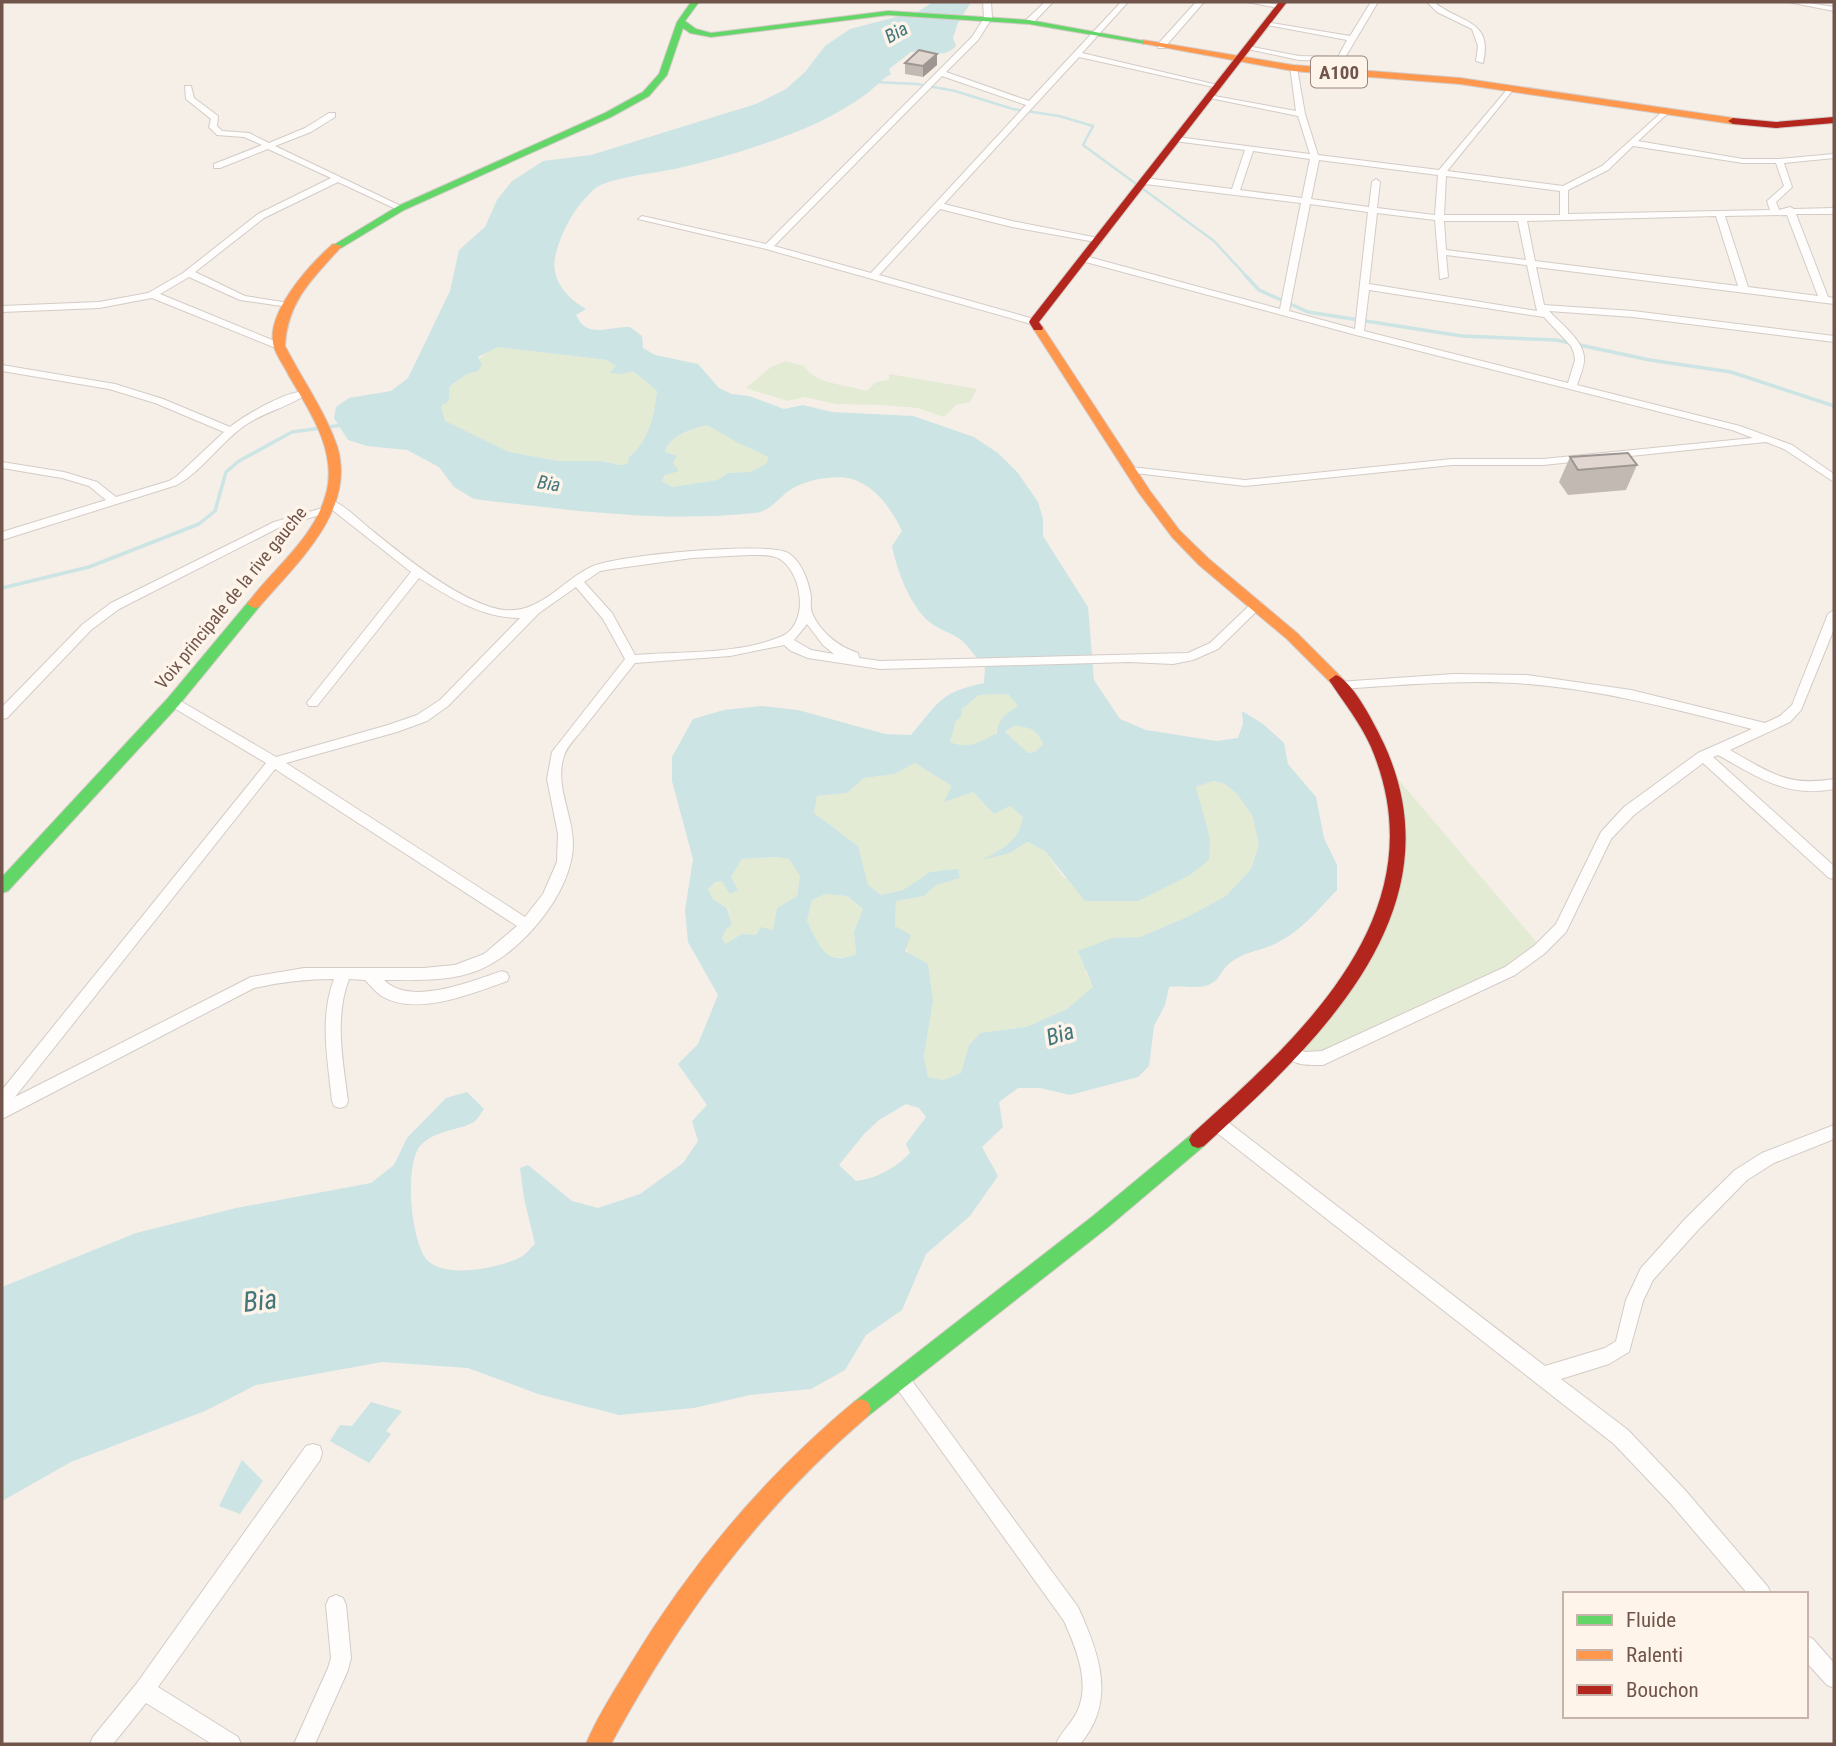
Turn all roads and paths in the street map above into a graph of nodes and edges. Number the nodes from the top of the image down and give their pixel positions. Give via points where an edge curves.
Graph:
1 (695, 2) edge
2 (1049, 2) edge
3 (1125, 2) edge
4 (1200, 2) edge
5 (1251, 2) edge
6 (1374, 2) edge
7 (1430, 2) edge
8 (1791, 2) edge
9 (1281, 4) edge
10 (1834, 9) edge
11 (983, 12) edge
12 (681, 22) junction
13 (1029, 22) junction
14 (1266, 24) junction
15 (1096, 34) junction
16 (711, 35) junction
17 (1353, 39) junction
18 (672, 44) junction
19 (1161, 46) junction
20 (1076, 54) junction
21 (1242, 54) junction
22 (1480, 61) dead end
23 (1293, 68) junction
24 (942, 73) junction
25 (188, 88) dead end
26 (1510, 88) junction
27 (1214, 91) junction
28 (1029, 104) junction
29 (1663, 113) junction
30 (1301, 114) junction
31 (332, 115) dead end
32 (1834, 120) edge
33 (1177, 139) junction
34 (1632, 143) junction
35 (268, 147) junction
36 (1250, 149) junction
37 (1834, 156) edge
38 (1315, 157) junction
39 (1779, 161) junction
40 (216, 166) dead end
41 (1442, 172) junction
42 (337, 178) junction
43 (1145, 181) junction
44 (1376, 182) dead end
45 (1564, 188) junction
46 (1236, 192) junction
47 (1304, 201) junction
48 (936, 205) junction
49 (401, 208) junction
50 (1372, 209) junction
51 (1790, 210) junction
52 (1775, 211) junction
53 (1834, 211) edge
54 (1719, 212) junction
55 (1564, 216) junction
56 (1439, 218) junction
57 (1522, 218) junction
58 (642, 219) dead end
59 (1098, 241) junction
60 (768, 247) junction
61 (1441, 252) junction
62 (1085, 258) junction
63 (1529, 261) junction
64 (187, 272) junction
65 (1443, 276) dead end
66 (872, 277) junction
67 (1364, 286) junction
68 (1744, 291) junction
69 (152, 294) junction
70 (1829, 300) edge
71 (286, 305) junction
72 (2, 309) edge
73 (1284, 312) junction
74 (1544, 312) junction
75 (1034, 322) junction
76 (1359, 333) junction
77 (1834, 340) edge
78 (279, 346) junction
79 (2, 368) edge
80 (1572, 386) junction
81 (303, 393) junction
82 (231, 431) junction
83 (1770, 440) junction
84 (2, 464) edge
85 (1131, 470) junction
86 (1834, 479) edge
87 (115, 502) junction
88 (328, 506) junction
89 (2, 536) edge
90 (417, 573) junction
91 (575, 580) junction
92 (1257, 606) junction
93 (536, 608) junction
94 (805, 612) junction
95 (1834, 614) edge
96 (786, 639) junction
97 (631, 659) junction
98 (863, 663) junction
99 (1342, 685) junction
100 (173, 702) junction
101 (313, 702) dead end
102 (2, 715) edge
103 (1766, 729) junction
104 (1718, 749) junction
105 (1703, 756) junction
106 (274, 762) junction
107 (1834, 784) edge
108 (1834, 874) edge
109 (2, 887) edge
110 (528, 926) junction
111 (344, 974) junction
112 (369, 974) junction
113 (502, 977) dead end
114 (1290, 1052) junction
115 (340, 1101) dead end
116 (2, 1102) edge
117 (2, 1112) edge
118 (1218, 1124) junction
119 (1834, 1132) edge
120 (1543, 1376) junction
121 (901, 1380) junction
122 (313, 1453) dead end
123 (1760, 1592) edge
124 (336, 1605) dead end
125 (1808, 1648) edge
126 (1834, 1678) edge
127 (144, 1690) junction
128 (603, 1742) edge
129 (100, 1744) edge
130 (231, 1744) edge
131 (304, 1744) edge
132 (1066, 1744) edge

1 - 12 main road
2 - 13 street
3 - 15 street
4 - 19 street
5 - 9 street
6 - 17 street
7 - 22 street via 1441,13 1481,32
8 - 10 street
9 - 14 main road
11 - 13 main road, A100
11 - 16 main road, A100 via 888,13
11 - 24 street via 975,37
12 - 16 main road via 692,31
12 - 18 main road
13 - 15 main road, A100
14 - 17 street
14 - 21 main road
15 - 19 main road, A100
15 - 20 street
16 - 18 main road
17 - 21 street via 1340,59
18 - 49 main road via 663,75 646,94
19 - 21 main road, A100
20 - 27 street
20 - 28 street
21 - 23 main road, A100
21 - 27 main road
23 - 26 main road, A100
23 - 30 street
24 - 28 street
24 - 60 street
25 - 35 street via 193,104 216,119 213,127 218,132 246,135
26 - 29 main road, A100
26 - 41 street
27 - 30 street
27 - 33 main road
28 - 48 street
29 - 32 main road, A100 via 1776,125
29 - 34 street
30 - 38 street
31 - 35 street
33 - 36 street
33 - 43 main road
34 - 39 street via 1744,161
34 - 45 street via 1605,168
35 - 40 street
35 - 42 street
36 - 38 street
36 - 46 street
37 - 39 street
38 - 41 street
38 - 47 street
39 - 52 street via 1788,187 1771,201
41 - 45 street
41 - 56 street
42 - 49 street
42 - 64 street via 265,213
43 - 46 street
43 - 59 main road
44 - 50 street
45 - 55 street
46 - 47 street
47 - 50 street
47 - 73 street
48 - 59 street
48 - 66 street
49 - 71 main road via 328,253
50 - 56 street
50 - 67 street
51 - 52 street
51 - 53 street
51 - 70 street
52 - 54 street
54 - 55 street
54 - 68 street
55 - 57 street
56 - 57 street
56 - 61 street
57 - 63 street
58 - 60 street
59 - 62 main road
60 - 66 street
61 - 63 street
61 - 65 street
62 - 73 street
62 - 75 main road
63 - 68 street
63 - 74 street
64 - 69 street
64 - 71 street via 243,298
66 - 75 street
67 - 74 street
67 - 76 street
68 - 70 street
69 - 72 street via 111,302
69 - 78 street
71 - 78 main road via 278,331
73 - 76 street
74 - 77 street via 1633,314
74 - 80 street via 1579,353
75 - 85 main road
76 - 80 street
78 - 81 main road, Voix principale de la rive gauche
79 - 82 street via 111,386
80 - 83 street
81 - 82 street via 255,413
81 - 88 main road, Voix principale de la rive gauche via 331,447 335,467
82 - 87 street via 182,479
83 - 85 street via 1543,462 1452,462 1245,483
83 - 86 street via 1804,456
84 - 87 street via 65,475 93,485
85 - 92 main road via 1176,533
87 - 89 street
88 - 90 street
88 - 100 main road, Voix principale de la rive gauche via 307,540
88 - 102 street via 278,524 115,606 87,627
90 - 93 street via 487,609 508,615
90 - 101 street
91 - 93 street
91 - 94 street via 610,565 770,551 795,568
91 - 97 street via 590,593 625,642
92 - 98 street via 1214,649 1192,658
92 - 99 main road via 1293,634
93 - 106 street via 444,703 422,718
94 - 96 street via 800,629
94 - 98 street via 827,642
95 - 103 street via 1797,707
96 - 97 street via 715,652
96 - 98 street via 808,654
97 - 110 street via 558,751 554,781 566,859
99 - 103 street via 1494,678 1576,685 1664,701
99 - 114 main road via 1383,757 1400,829 1399,866 1377,936 1354,977
100 - 106 street
100 - 109 main road, Voix principale de la rive gauche
103 - 104 street
104 - 105 street
104 - 107 street via 1789,786 1804,790
105 - 108 street
105 - 114 street via 1629,811 1606,836 1561,928 1510,971 1323,1058 1303,1059
106 - 110 street
106 - 116 street
110 - 112 street via 514,941 474,966 421,974
111 - 112 street
111 - 115 street via 332,1031
111 - 117 street via 296,973 251,983
112 - 113 street via 388,993 410,996 451,995
114 - 118 main road
118 - 120 street
118 - 121 main road
119 - 120 street via 1768,1158 1741,1175 1692,1224 1647,1274 1623,1346 1609,1355
120 - 123 street via 1621,1437
121 - 128 main road via 811,1452 750,1515 682,1600 627,1687
121 - 132 street via 1071,1614 1089,1651 1094,1689 1079,1731
122 - 127 street
124 - 131 street via 341,1658
125 - 126 street
127 - 129 street
127 - 130 street

